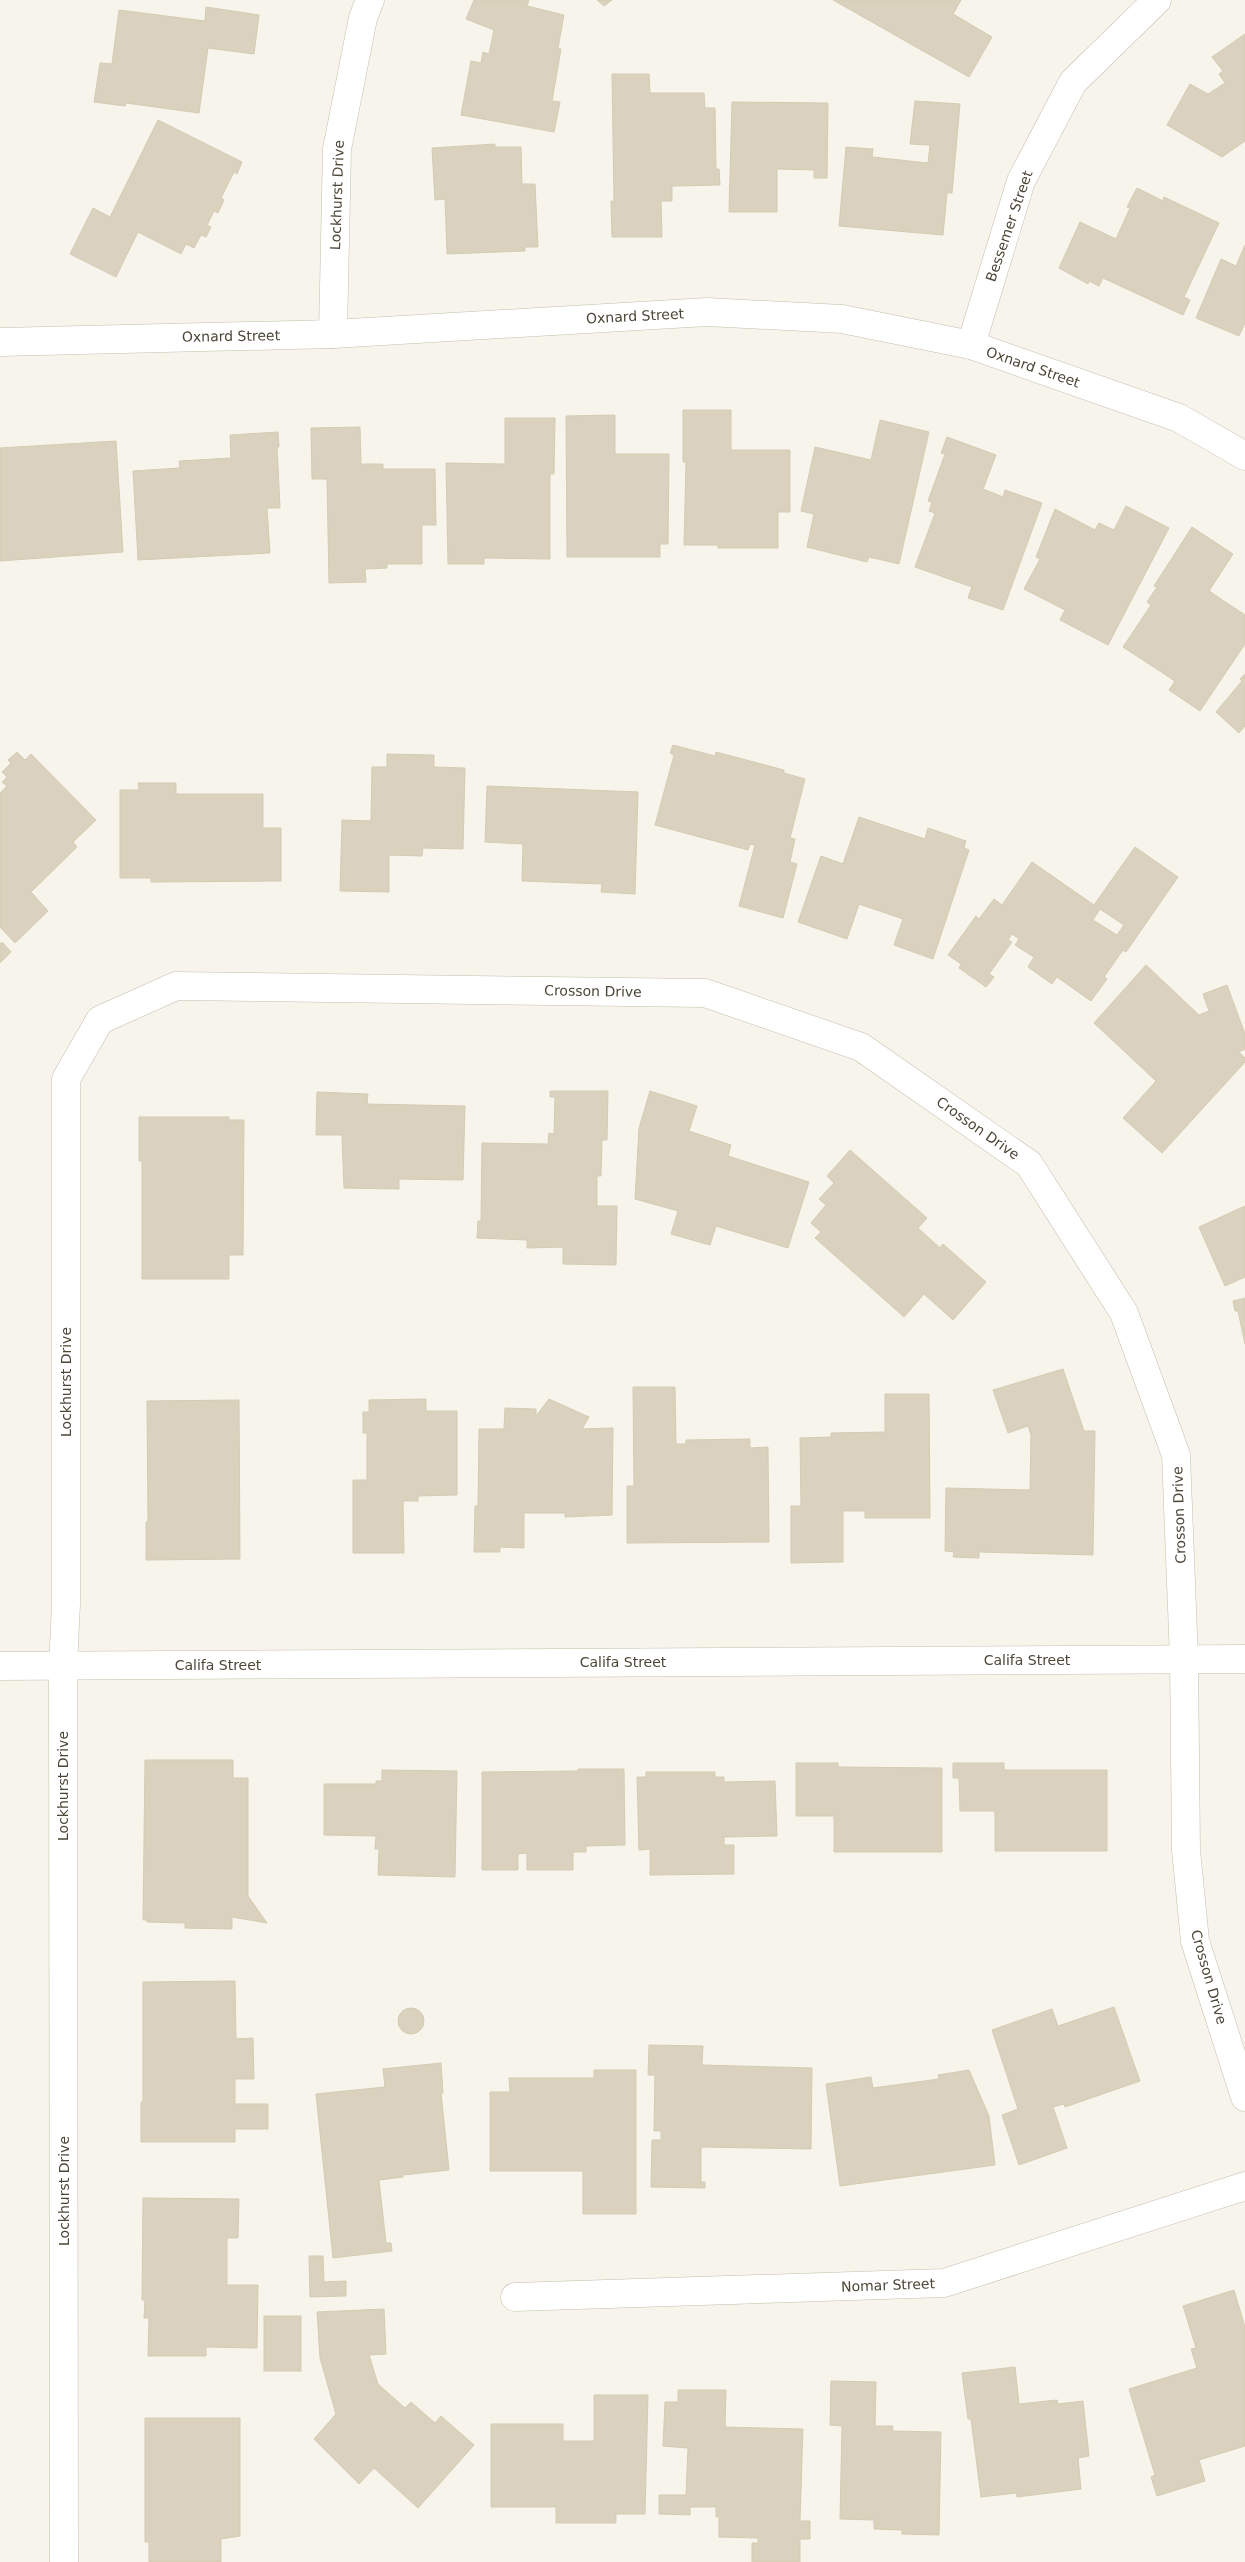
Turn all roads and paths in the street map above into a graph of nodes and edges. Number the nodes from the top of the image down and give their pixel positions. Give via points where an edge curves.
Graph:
1 (370, 0) edge
2 (1156, 0) edge
3 (333, 334) junction
4 (0, 342) edge
5 (971, 345) junction
6 (1245, 456) edge
7 (100, 1020) joint
8 (1184, 1659) junction
9 (1245, 1659) edge
10 (0, 1666) edge
11 (63, 1666) junction
12 (1245, 2097) edge
13 (1245, 2186) edge
14 (515, 2297) dead end
15 (64, 2562) edge

1 - 3 street, Lockhurst Drive via 363,18 337,149
2 - 5 street, Bessemer Street via 1072,82 1021,181
3 - 4 street, Oxnard Street
3 - 5 street, Oxnard Street via 707,312 842,319
5 - 6 street, Oxnard Street via 1179,418
7 - 8 street, Crosson Drive via 176,986 705,993 861,1047 1030,1164 1124,1314 1176,1455
7 - 11 street, Lockhurst Drive via 66,1079 66,1604
8 - 9 street, Califa Street
8 - 11 street, Califa Street
8 - 12 street, Crosson Drive via 1186,1850 1195,1940
10 - 11 street, Califa Street
11 - 15 street, Lockhurst Drive
13 - 14 street, Nomar Street via 944,2283

